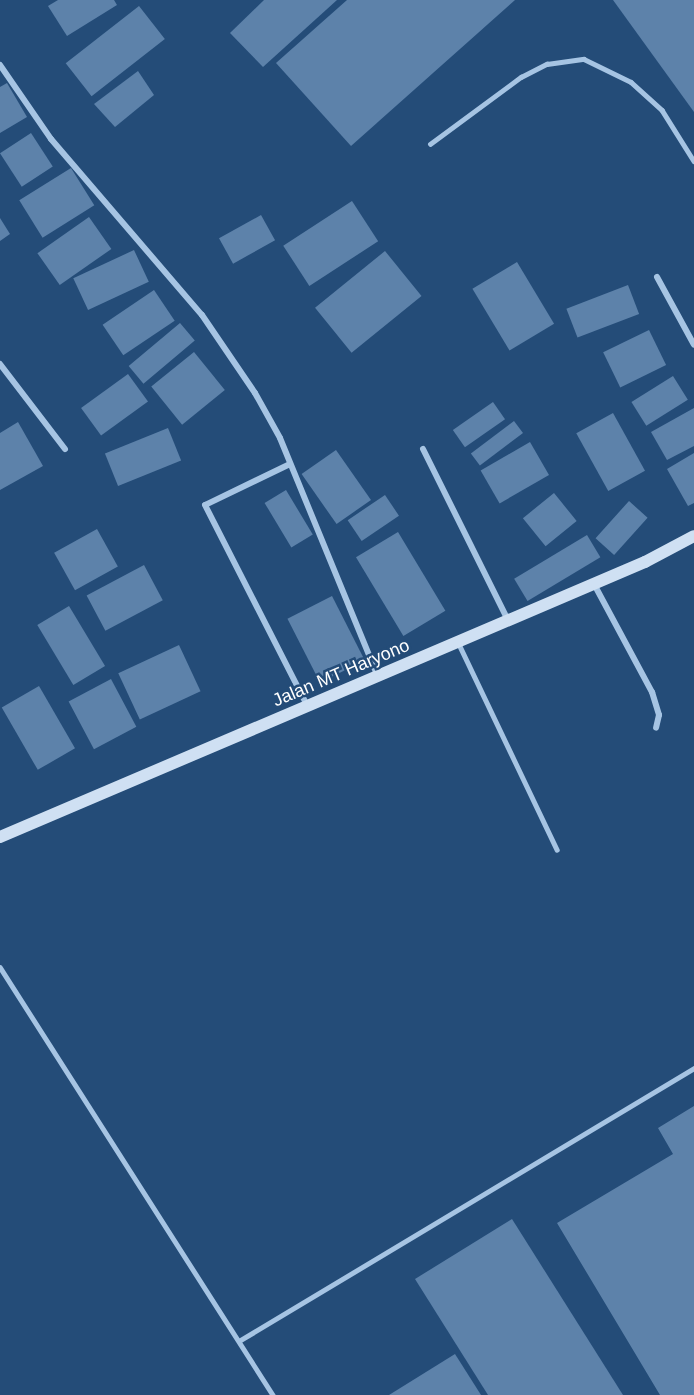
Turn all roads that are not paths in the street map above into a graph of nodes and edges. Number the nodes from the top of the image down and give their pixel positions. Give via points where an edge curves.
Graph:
1 (0, 65) edge
2 (430, 144) dead end
3 (694, 161) edge
4 (657, 277) dead end
5 (694, 345) edge
6 (0, 364) edge
7 (64, 449) dead end
8 (423, 449) dead end
9 (290, 464) junction
10 (694, 536) edge
11 (594, 584) junction
12 (508, 620) junction
13 (458, 642) junction
14 (378, 677) junction
15 (308, 707) junction
16 (656, 728) dead end
17 (0, 837) edge
18 (557, 850) dead end
19 (0, 967) edge
20 (694, 1068) edge
21 (239, 1341) junction
22 (273, 1395) edge

1 - 9 street via 51,139 202,315 255,393
2 - 3 lane via 521,77 547,64 584,59 632,82 662,110
4 - 5 street
6 - 7 street
8 - 12 street
9 - 14 street
9 - 15 street via 205,505
10 - 11 main road, Jalan MT Haryono
11 - 12 main road, Jalan MT Haryono
11 - 16 street via 652,692 659,716
12 - 13 main road, Jalan MT Haryono
13 - 14 main road, Jalan MT Haryono
13 - 18 lane
14 - 15 main road, Jalan MT Haryono
15 - 17 main road, Jalan MT Haryono
19 - 21 lane
20 - 21 lane
21 - 22 lane

